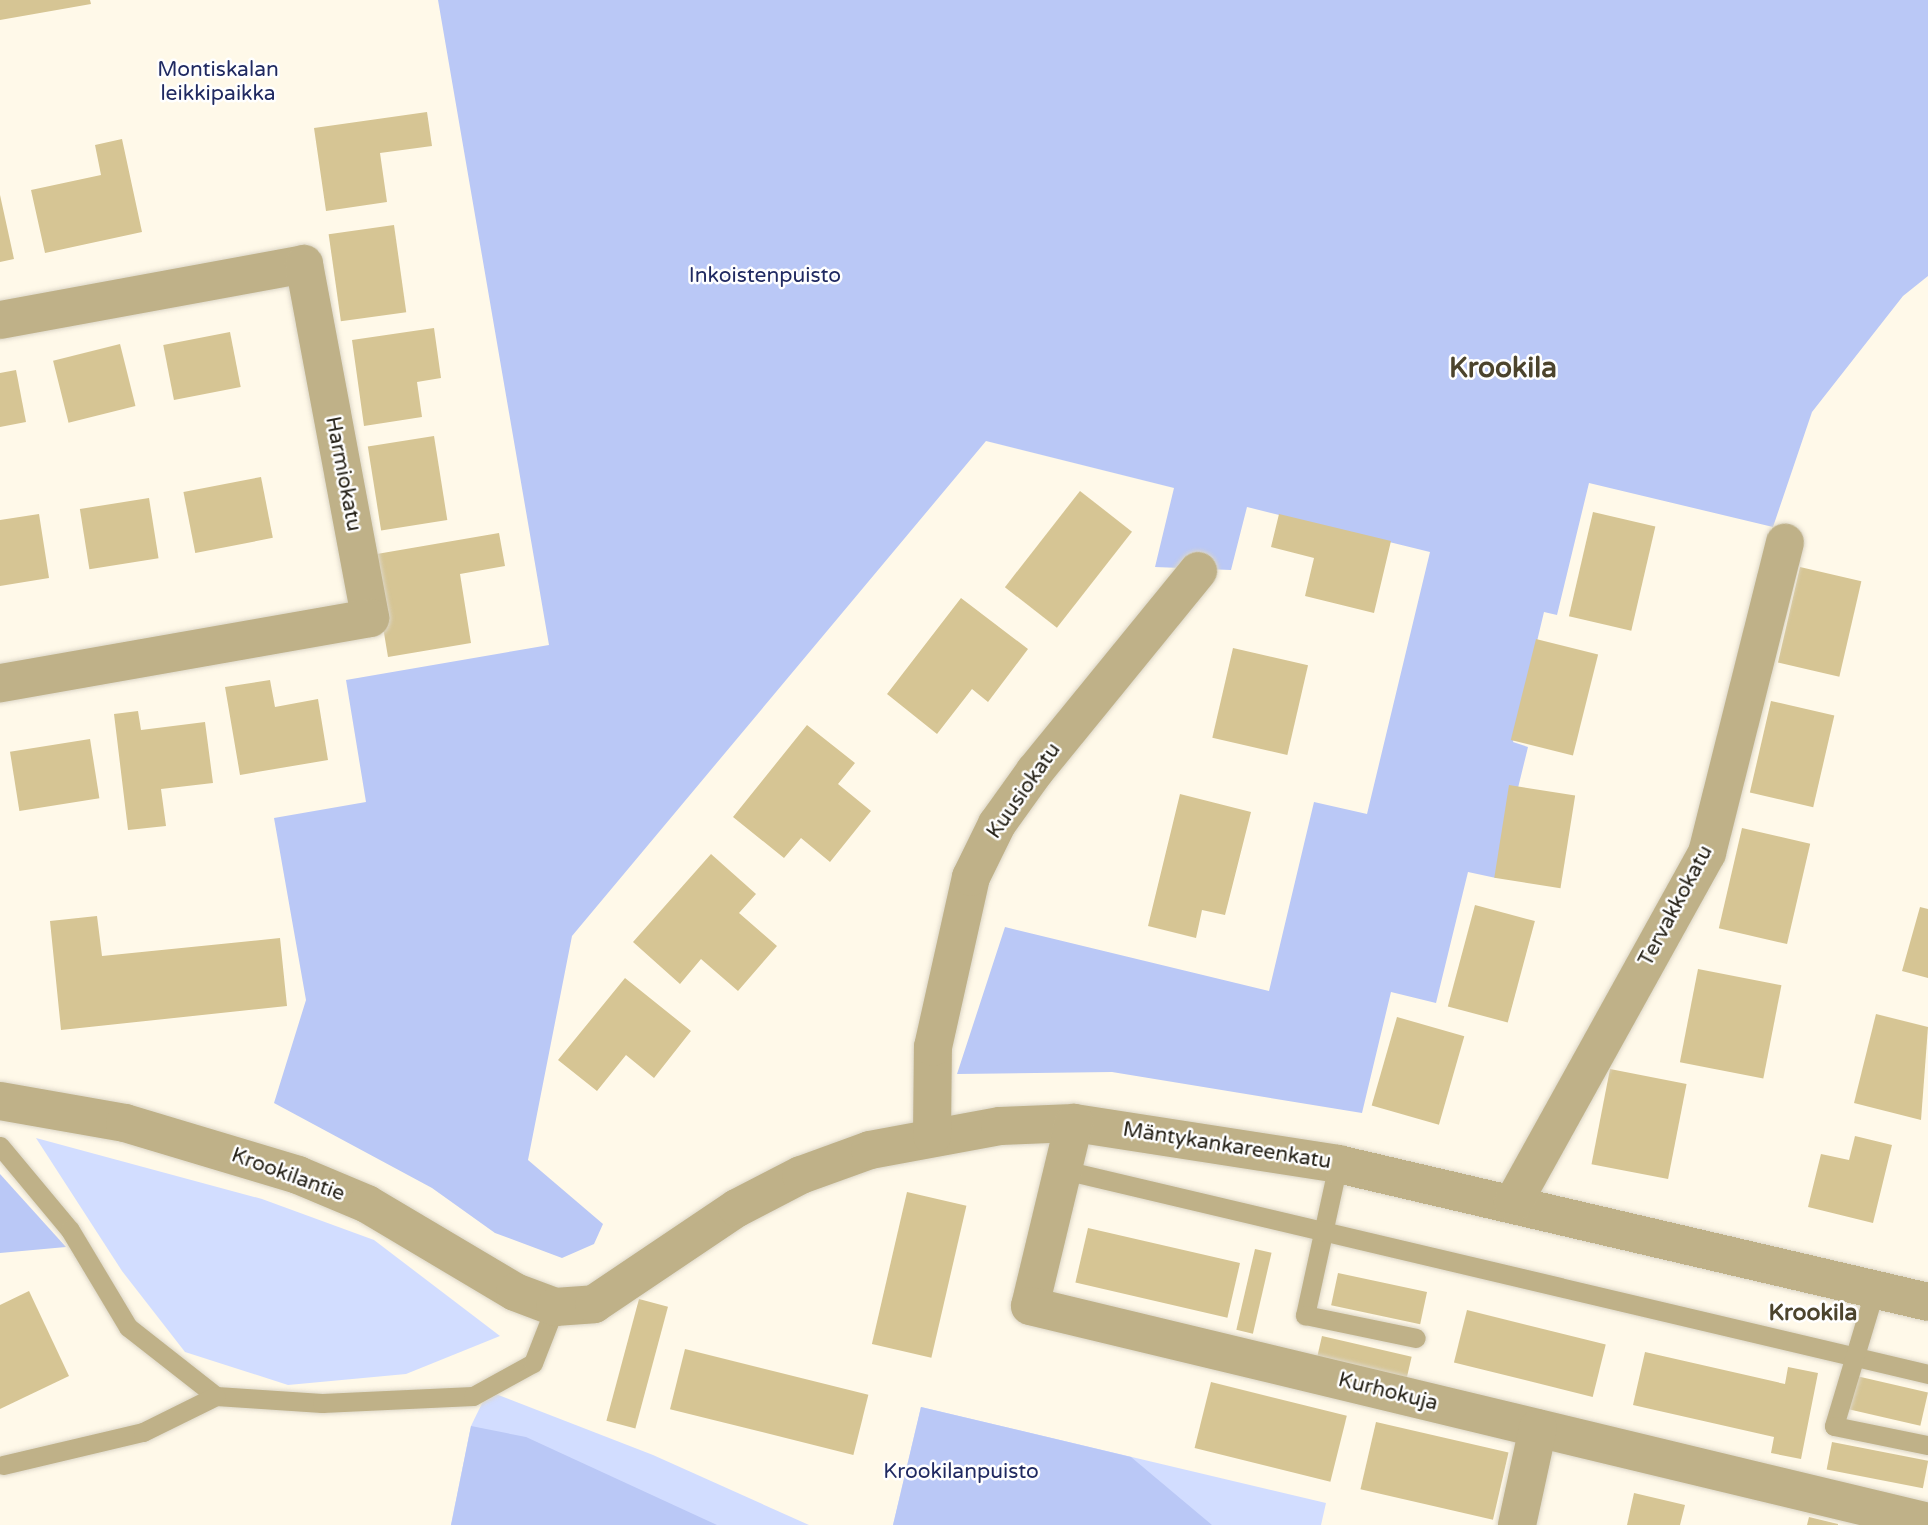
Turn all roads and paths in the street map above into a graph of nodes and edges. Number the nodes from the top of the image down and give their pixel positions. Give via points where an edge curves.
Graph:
1 (0, 320) edge
2 (1785, 543) dead end
3 (1198, 571) dead end
4 (0, 683) edge
5 (0, 1101) edge
6 (1074, 1123) junction
7 (932, 1136) junction
8 (0, 1146) edge
9 (1338, 1164) junction
10 (1064, 1170) junction
11 (1513, 1203) junction
12 (1324, 1231) junction
13 (1875, 1289) junction
14 (1928, 1302) edge
15 (555, 1307) junction
16 (1416, 1338) dead end
17 (1850, 1356) junction
18 (1928, 1374) edge
19 (216, 1396) junction
20 (1538, 1428) junction
21 (1927, 1445) edge
22 (4, 1465) dead end
23 (1928, 1522) edge
24 (1517, 1525) edge

1 - 4 street, Harmiokatu via 304,264 370,618
2 - 11 street, Tervakkokatu via 1707,853
3 - 7 street, Kuusiokatu via 1035,771 997,824 971,877 933,1047
5 - 15 street, Krookilantie via 125,1123 298,1175 388,1215 515,1292
6 - 7 street, Mäntykankareenkatu
6 - 9 street, Mäntykankareenkatu
6 - 10 street, Kurhokuja
7 - 15 street, Mäntykankareenkatu via 800,1175 737,1208 594,1304
8 - 19 lane via 70,1230 128,1328
9 - 11 street, Mäntykankareenkatu
9 - 12 lane
10 - 12 lane
10 - 20 street, Kurhokuja via 1030,1306
11 - 13 street, Mäntykankareenkatu
12 - 16 lane via 1305,1315
12 - 17 lane
13 - 14 street, Mäntykankareenkatu
13 - 17 lane
15 - 19 lane via 533,1363 473,1396 322,1403
17 - 18 lane
17 - 21 lane via 1834,1426
19 - 22 lane via 143,1432
20 - 23 street, Kurhokuja
20 - 24 street

